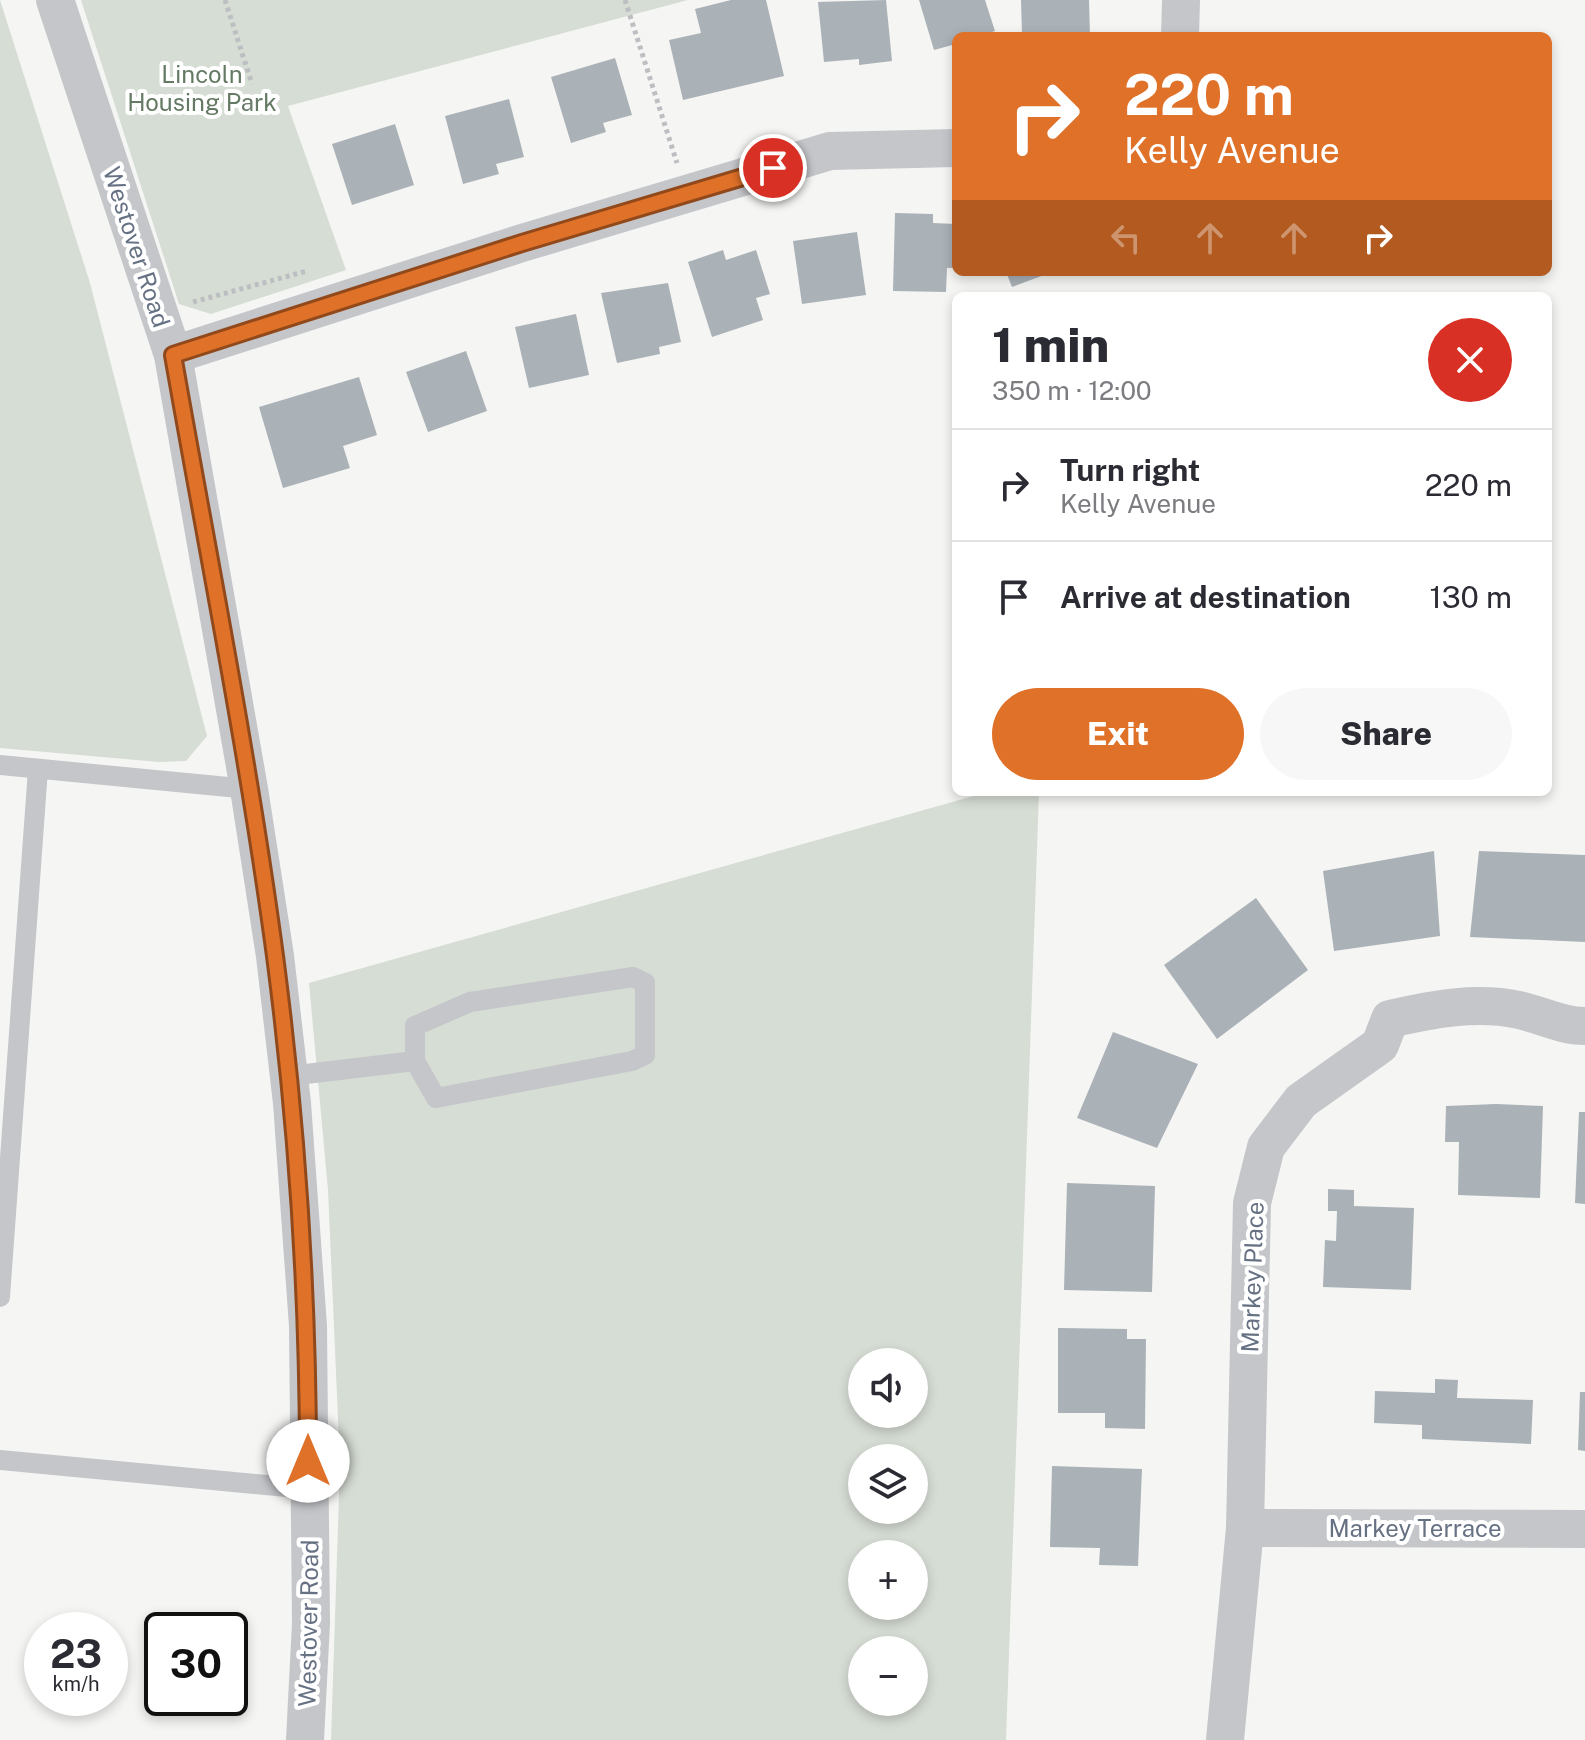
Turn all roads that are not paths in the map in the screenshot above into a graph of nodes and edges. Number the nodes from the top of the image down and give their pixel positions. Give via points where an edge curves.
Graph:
1 (1181, 0) edge
2 (61, 2) edge
3 (1180, 32) edge
4 (952, 148) edge
5 (173, 355) junction
6 (0, 765) edge
7 (38, 769) junction
8 (249, 789) junction
9 (1585, 1026) edge
10 (415, 1061) junction
11 (289, 1076) junction
12 (0, 1297) edge
13 (0, 1460) edge
14 (308, 1489) junction
15 (1245, 1528) junction
16 (1585, 1529) edge
17 (305, 1740) edge
18 (1225, 1740) edge

1 - 3 street
2 - 5 street, Westover Road
4 - 5 street via 830,151
5 - 8 street, Westover Road
6 - 7 lane
7 - 8 lane
7 - 12 lane
8 - 11 street, Westover Road
9 - 15 street, Markey Place via 1476,1006 1390,1019 1380,1045 1301,1101 1266,1147 1252,1203
10 - 10 lane via 436,1098 632,1061 645,1055 645,983 633,977 470,1002 415,1026
10 - 11 lane
11 - 14 street, Westover Road via 308,1326
13 - 14 lane
14 - 17 street, Westover Road via 311,1623
15 - 16 street, Markey Terrace
15 - 18 street, Markey Place

